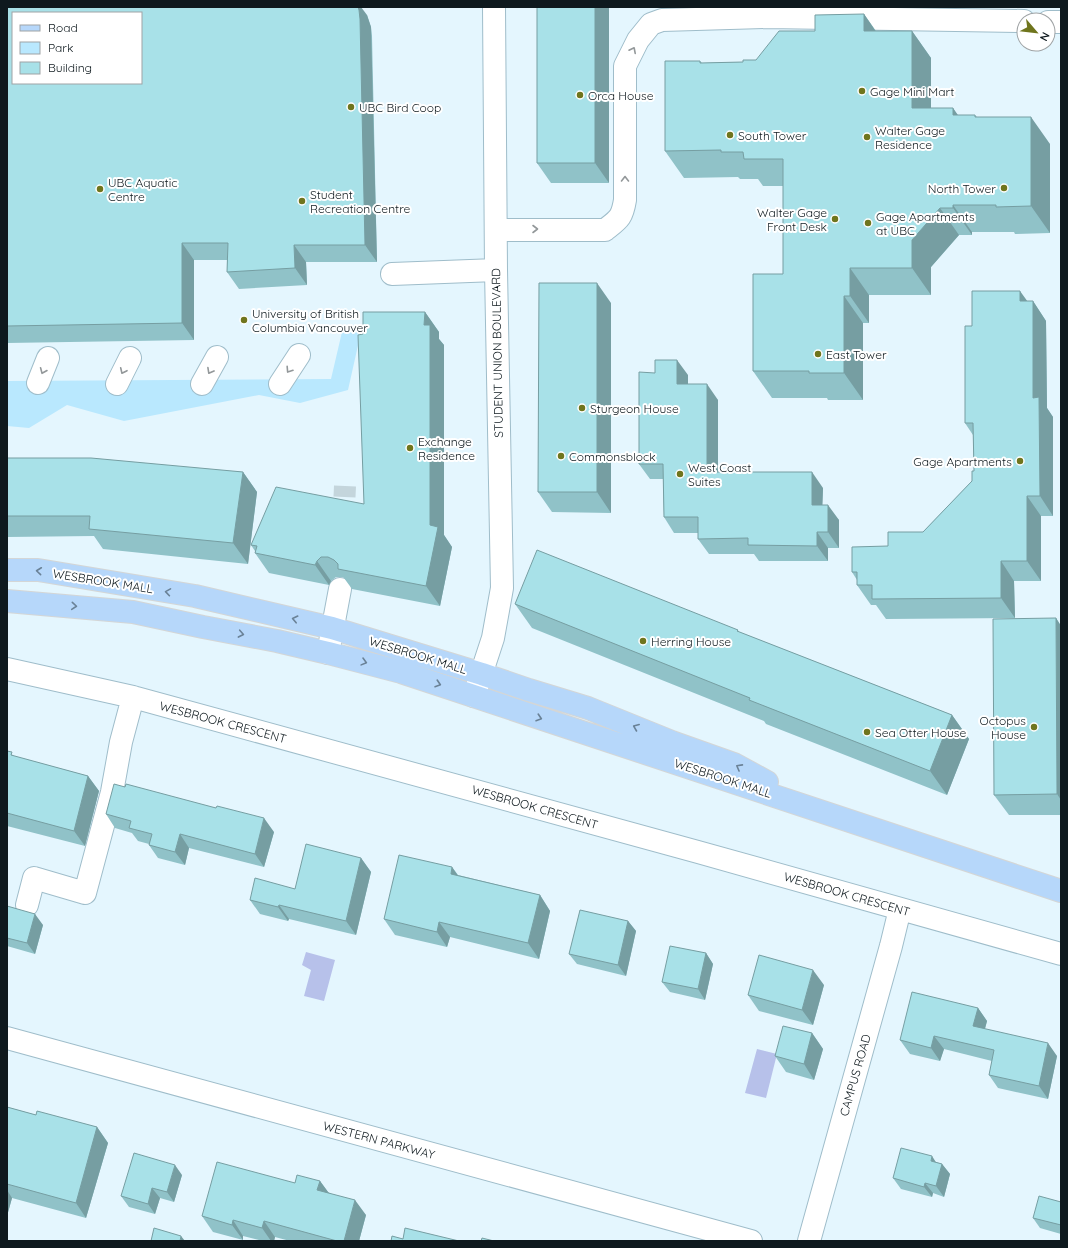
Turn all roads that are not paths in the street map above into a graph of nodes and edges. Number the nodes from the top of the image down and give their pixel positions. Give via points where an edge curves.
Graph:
1 (494, 7) edge
2 (1012, 16) edge
3 (496, 230) junction
4 (496, 270) junction
5 (392, 274) dead end
6 (299, 355) dead end
7 (217, 357) dead end
8 (48, 358) dead end
9 (130, 358) dead end
10 (38, 383) dead end
11 (117, 384) dead end
12 (202, 384) dead end
13 (280, 384) dead end
14 (7, 570) edge
15 (340, 589) edge
16 (7, 601) edge
17 (332, 628) junction
18 (328, 653) junction
19 (7, 669) edge
20 (482, 674) junction
21 (474, 696) junction
22 (133, 697) junction
23 (810, 807) junction
24 (1061, 891) edge
25 (27, 905) dead end
26 (900, 909) junction
27 (1061, 954) edge
28 (7, 1038) edge
29 (751, 1241) edge
30 (809, 1241) edge

1 - 3 street, STUDENT UNION BOULEVARD
3 -> 2 street via 605,230 618,220 623,213 625,200 625,66 638,40 651,24 662,20 768,17
3 - 4 street, STUDENT UNION BOULEVARD
4 - 5 street
4 - 20 street, STUDENT UNION BOULEVARD via 502,588 493,638
6 -> 13 street
7 -> 12 street
8 -> 10 street
9 -> 11 street
17 -> 14 main road, WESBROOK MALL via 195,596 38,570
15 - 17 street
16 -> 18 main road, WESBROOK MALL via 133,612
17 - 18 street
17 - 20 main road, WESBROOK MALL
18 -> 21 main road, WESBROOK MALL via 400,672
19 - 22 street, WESBROOK CRESCENT
20 - 21 street, STUDENT UNION BOULEVARD
23 -> 20 main road, WESBROOK MALL via 734,764 588,708
21 -> 23 main road, WESBROOK MALL
22 - 25 street via 121,742 112,792 85,893 34,878
22 - 26 street, WESBROOK CRESCENT
23 - 24 main road, WESBROOK MALL
26 - 27 street, WESBROOK CRESCENT
26 - 30 street, CAMPUS ROAD
28 - 29 street, WESTERN PARKWAY

